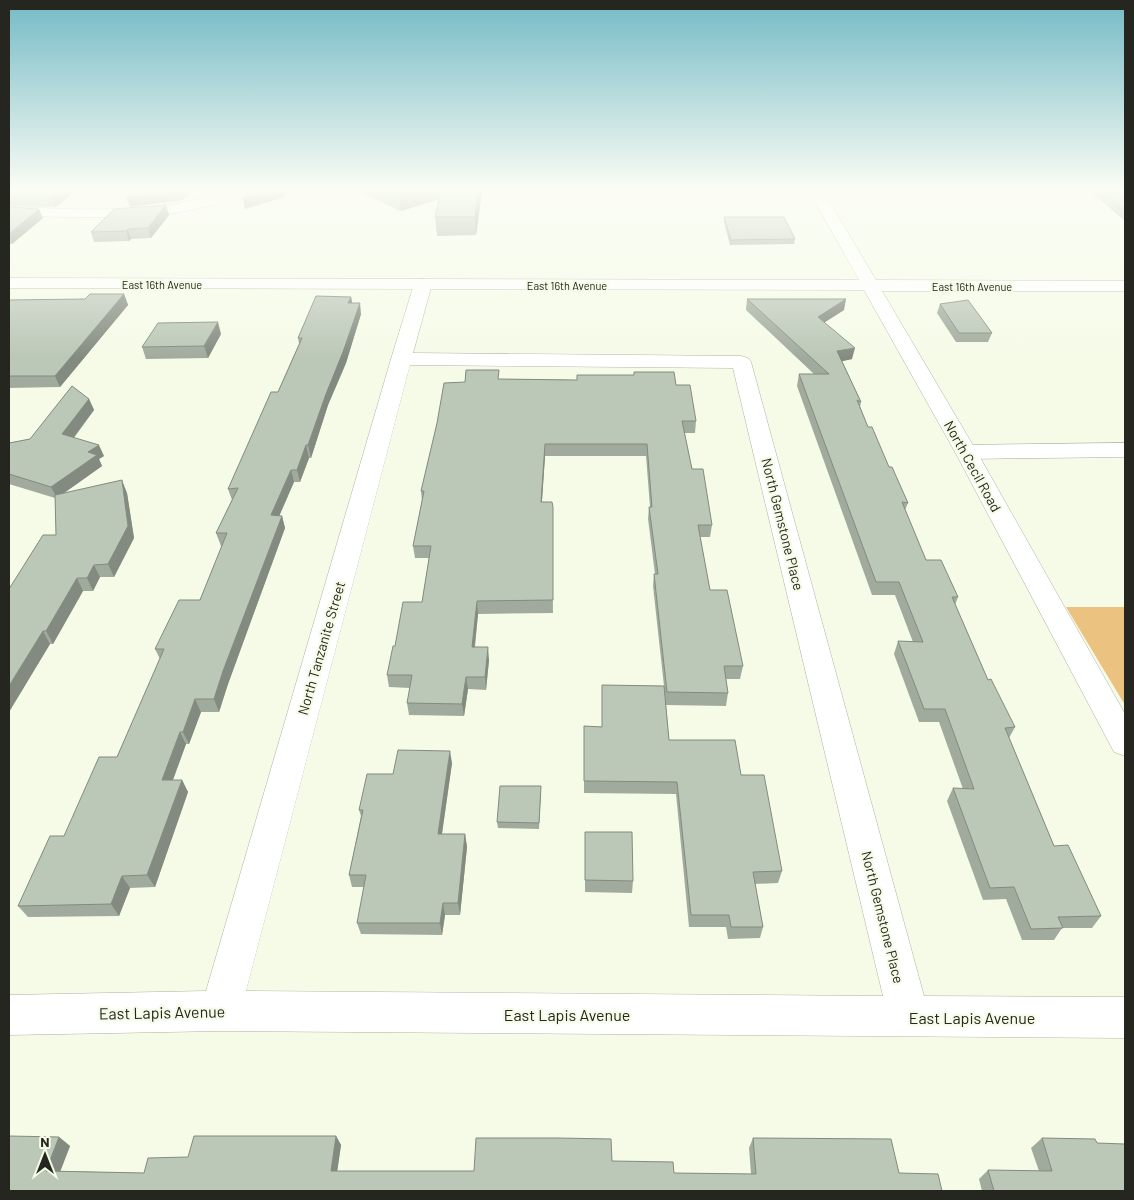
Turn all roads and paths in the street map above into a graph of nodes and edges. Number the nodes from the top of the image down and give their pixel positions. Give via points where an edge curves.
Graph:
1 (848, 247) edge
2 (9, 283) edge
3 (423, 284) junction
4 (870, 286) junction
5 (1125, 286) edge
6 (401, 358) junction
7 (1125, 450) edge
8 (966, 452) junction
9 (1125, 743) edge
10 (220, 1011) junction
11 (9, 1015) edge
12 (909, 1016) junction
13 (1125, 1018) edge

1 - 4 street, North Cecil Road
2 - 3 street, East 16th Avenue
3 - 4 street, East 16th Avenue
3 - 6 street, North Tanzanite Street
4 - 5 street, East 16th Avenue
4 - 8 street, North Cecil Road
6 - 10 street, North Tanzanite Street
6 - 12 street, North Gemstone Place via 742,362
7 - 8 street
8 - 9 street, North Cecil Road
10 - 11 street, East Lapis Avenue
10 - 12 street, East Lapis Avenue
12 - 13 street, East Lapis Avenue

